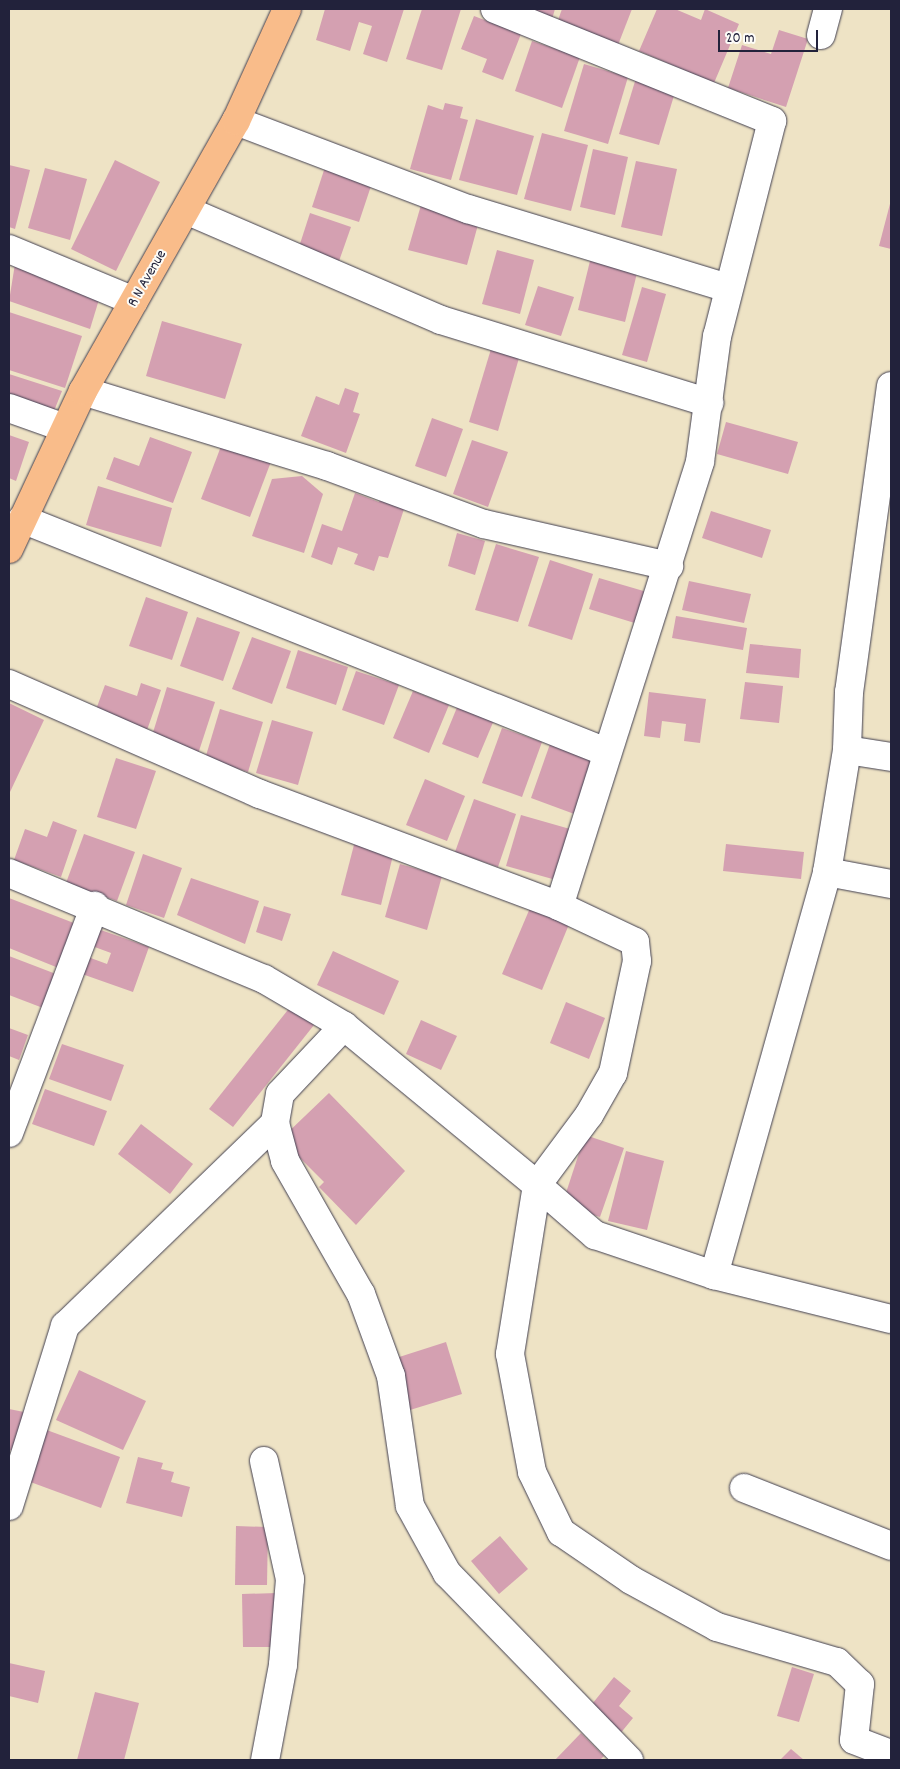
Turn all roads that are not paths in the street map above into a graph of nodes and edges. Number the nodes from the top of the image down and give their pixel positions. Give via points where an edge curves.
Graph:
1 (287, 9) edge
2 (495, 9) edge
3 (828, 9) edge
4 (821, 35) dead end
5 (236, 121) junction
6 (188, 211) junction
7 (9, 249) edge
8 (728, 288) junction
9 (134, 301) junction
10 (891, 386) edge
11 (83, 391) junction
12 (709, 403) junction
13 (9, 408) edge
14 (65, 428) junction
15 (884, 490) edge
16 (22, 519) junction
17 (9, 549) edge
18 (669, 566) junction
19 (9, 684) edge
20 (847, 750) junction
21 (606, 752) junction
22 (891, 757) edge
23 (827, 872) junction
24 (9, 873) edge
25 (891, 884) edge
26 (95, 906) junction
27 (559, 906) junction
28 (344, 1026) junction
29 (275, 1123) junction
30 (9, 1133) edge
31 (537, 1185) junction
32 (714, 1275) junction
33 (891, 1319) edge
34 (264, 1461) dead end
35 (744, 1488) dead end
36 (9, 1506) edge
37 (891, 1546) edge
38 (891, 1754) edge
39 (265, 1760) edge
40 (629, 1760) edge

1 - 5 main road, R N Avenue
2 - 8 street via 772,121
3 - 4 street
5 - 6 main road, R N Avenue
5 - 8 street via 468,209
6 - 9 main road, R N Avenue
6 - 12 street via 440,320
7 - 9 street
8 - 12 street
9 - 11 main road, R N Avenue
10 - 15 street
11 - 14 main road, R N Avenue
11 - 18 street via 327,466 484,524
12 - 18 street via 700,462
13 - 14 street
14 - 16 main road, R N Avenue
15 - 20 street via 849,692
16 - 17 main road, R N Avenue
16 - 21 street
18 - 21 street
19 - 27 street via 260,794
20 - 22 street
20 - 23 street
21 - 27 street
23 - 25 street
23 - 32 street
24 - 26 street
26 - 28 street via 264,980
26 - 30 street
27 - 31 street via 634,942 637,961 613,1073 589,1116
28 - 29 street via 280,1094
28 - 31 street
29 - 36 street via 65,1326
29 - 40 street via 285,1161 361,1294 391,1376 410,1506 447,1573
31 - 32 street via 595,1235
31 - 38 street via 510,1354 532,1472 561,1532 630,1580 717,1627 838,1662 860,1684 854,1740
32 - 33 street
34 - 39 street via 290,1579 283,1665
35 - 37 street

